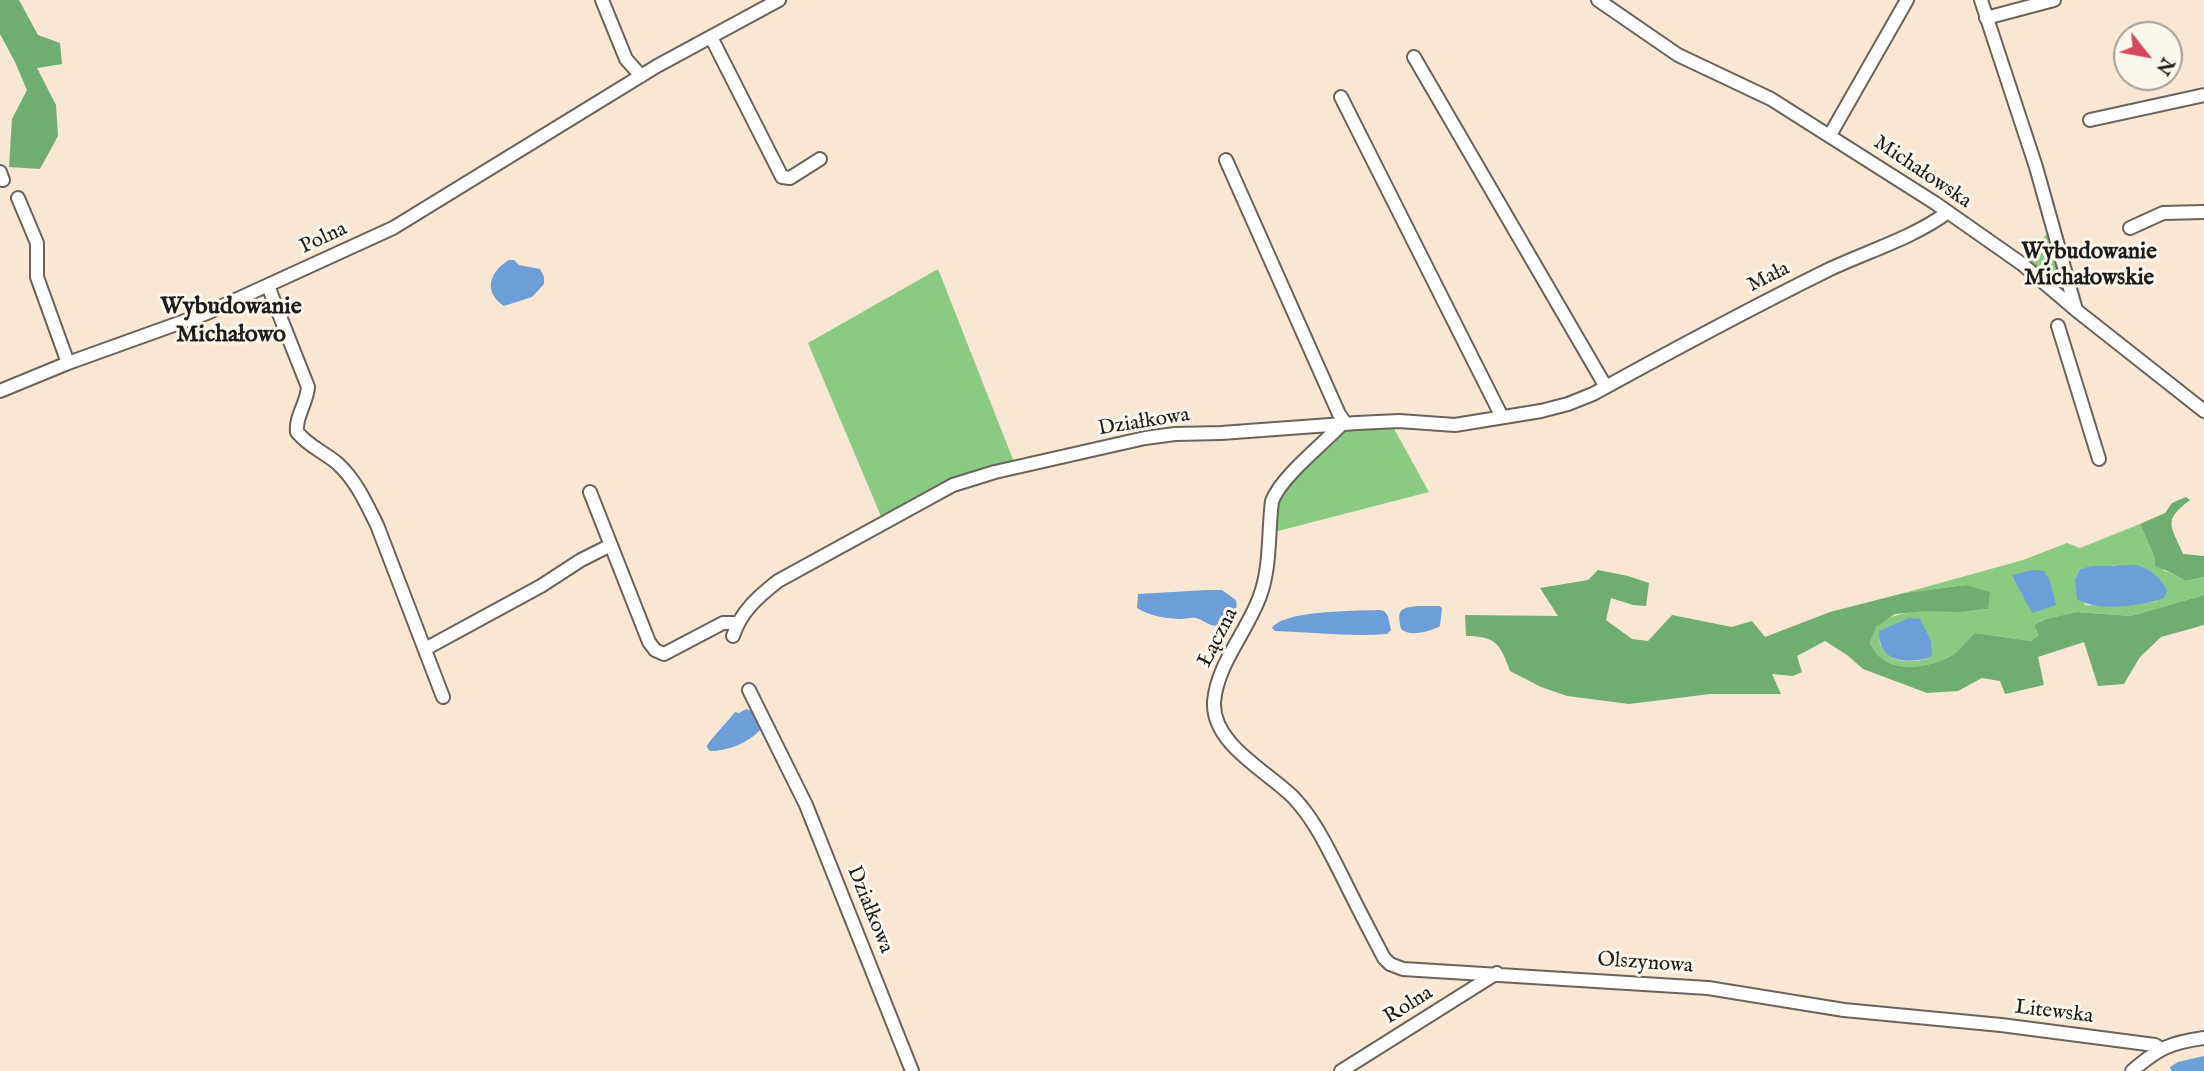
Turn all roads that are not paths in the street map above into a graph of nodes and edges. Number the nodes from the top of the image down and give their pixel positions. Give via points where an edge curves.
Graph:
1 (602, 0) edge
2 (779, 0) edge
3 (1598, 0) edge
4 (1907, 0) edge
5 (1982, 0) edge
6 (2054, 0) edge
7 (1986, 18) junction
8 (710, 37) junction
9 (1414, 57) dead end
10 (641, 76) junction
11 (2204, 95) edge
12 (1341, 97) dead end
13 (2090, 120) dead end
14 (1830, 135) junction
15 (820, 159) dead end
16 (1226, 159) dead end
17 (18, 198) dead end
18 (1948, 212) junction
19 (2204, 212) edge
20 (2130, 228) dead end
21 (268, 286) junction
22 (2076, 310) junction
23 (2058, 326) dead end
24 (68, 363) junction
25 (1608, 386) junction
26 (0, 391) edge
27 (2204, 411) edge
28 (1502, 417) junction
29 (1344, 424) junction
30 (2099, 459) dead end
31 (590, 492) dead end
32 (611, 545) junction
33 (425, 649) junction
34 (748, 690) dead end
35 (443, 697) dead end
36 (1390, 964) joint
37 (1497, 973) junction
38 (1897, 1014) joint
39 (2204, 1038) edge
40 (2160, 1048) junction
41 (912, 1071) edge
42 (1340, 1071) edge
43 (2132, 1071) edge

1 - 10 street via 626,59
2 - 8 street, Polna
3 - 14 street, Michałowska via 1678,55 1771,99
4 - 14 street
5 - 7 street
6 - 7 street
7 - 22 street via 2036,167
8 - 10 street, Polna
8 - 15 street via 782,177 790,178
9 - 25 street
10 - 21 street, Polna via 393,228
11 - 13 street
12 - 28 street
14 - 18 street, Michałowska
16 - 29 street
17 - 24 street via 37,243 37,277
18 - 22 street, Michałowska via 2022,264
18 - 25 street, Mała via 1928,226 1740,313
19 - 20 street via 2163,214
21 - 24 street, Polna
21 - 33 street via 308,387 297,432 355,483 377,525
22 - 27 street, Michałowska
23 - 30 street
24 - 26 street, Polna
25 - 28 street, Działkowa via 1568,404
28 - 29 street, Działkowa via 1455,425
29 - 32 street, Działkowa via 1145,438 953,485 778,581 759,596 735,629 723,623 664,654 649,642
29 - 36 street, Łączna via 1276,493 1262,592 1216,687 1214,706 1218,724 1231,745 1292,796 1314,823
31 - 32 street
32 - 33 street
33 - 35 street
34 - 41 street, Działkowa via 806,805
36 - 37 street, Olszynowa via 1403,969
37 - 38 street, Olszynowa via 1708,988
37 - 42 street, Rolna
38 - 40 street, Litewska
39 - 40 street, Litewska
40 - 43 street

